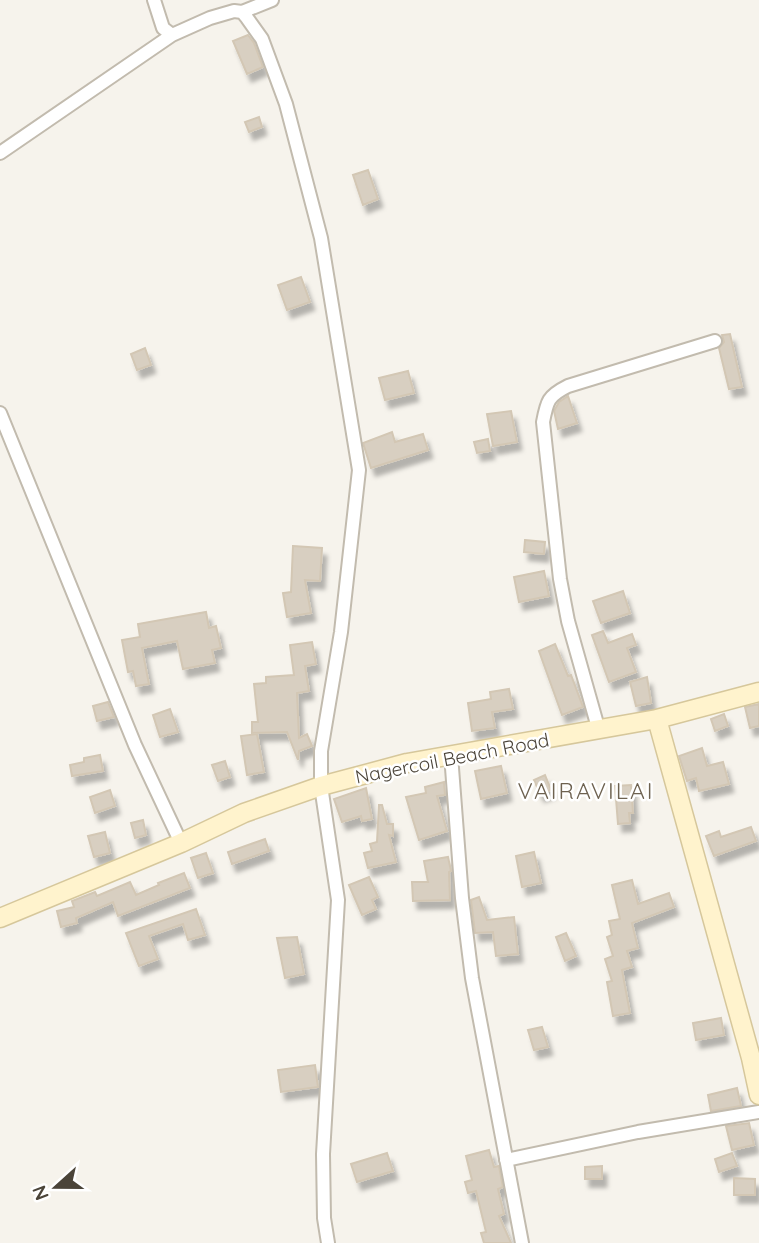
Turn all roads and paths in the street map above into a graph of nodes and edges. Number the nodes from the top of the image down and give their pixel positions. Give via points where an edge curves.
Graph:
1 (154, 0) edge
2 (272, 0) edge
3 (242, 12) junction
4 (172, 35) junction
5 (0, 153) edge
6 (715, 341) dead end
7 (0, 413) edge
8 (759, 692) edge
9 (657, 719) junction
10 (599, 731) junction
11 (451, 755) junction
12 (321, 786) junction
13 (181, 843) junction
14 (0, 918) edge
15 (759, 1095) edge
16 (759, 1112) edge
17 (506, 1160) junction
18 (328, 1243) edge
19 (522, 1243) edge

1 - 4 street via 163,28
2 - 3 street
3 - 4 street via 225,12
3 - 12 street via 262,39 275,68 310,192 359,470 341,632 321,751
4 - 5 street
6 - 10 street via 568,386 547,401 543,422 560,579
7 - 13 street via 135,745
8 - 9 main road, Nagercoil Beach Road
9 - 10 main road, Nagercoil Beach Road
9 - 15 main road
10 - 11 main road, Nagercoil Beach Road
11 - 12 main road, Nagercoil Beach Road
11 - 17 street via 472,978
12 - 13 main road, Nagercoil Beach Road via 243,813
12 - 18 street via 338,900 323,1154
13 - 14 main road, Nagercoil Beach Road
16 - 17 street
17 - 19 street

